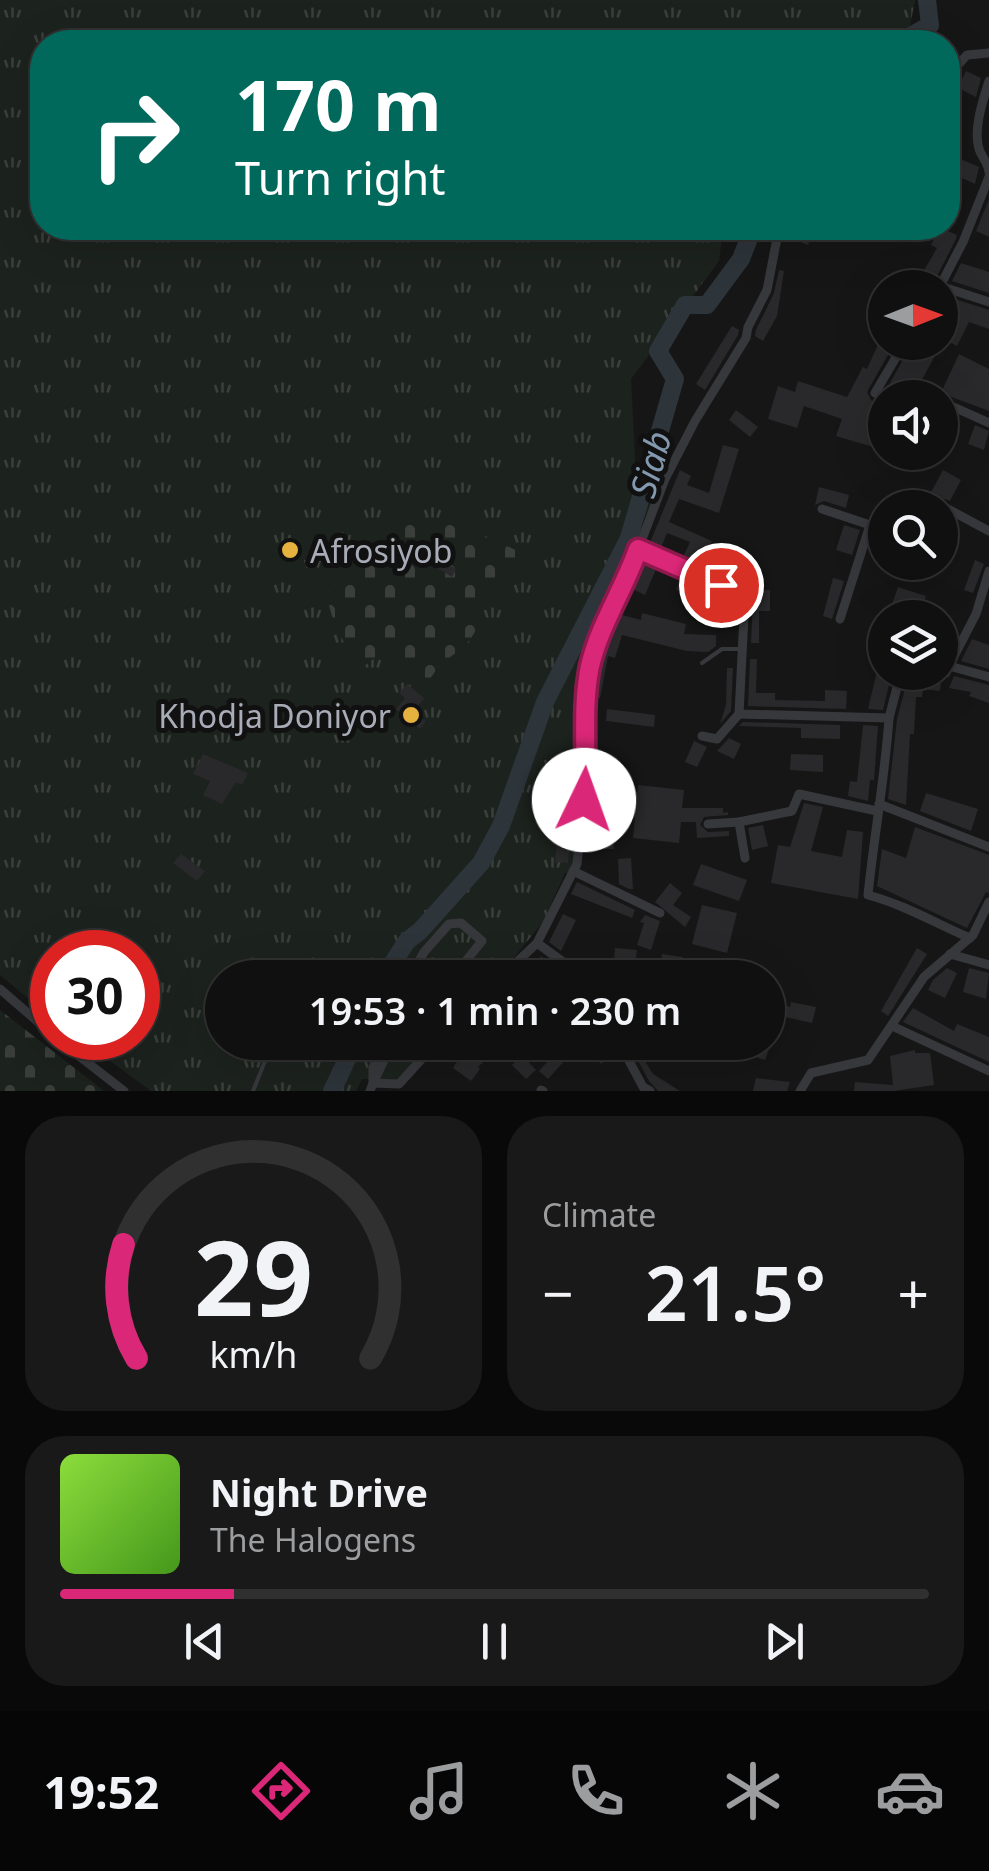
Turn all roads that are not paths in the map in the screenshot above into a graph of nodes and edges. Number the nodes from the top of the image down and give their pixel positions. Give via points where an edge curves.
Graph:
1 (989, 53) edge
2 (960, 64) edge
3 (989, 81) edge
4 (989, 174) edge
5 (777, 240) edge
6 (948, 270) edge
7 (958, 293) edge
8 (989, 302) edge
9 (958, 409) edge
10 (989, 423) edge
11 (822, 509) dead end
12 (958, 516) edge
13 (868, 524) edge
14 (868, 531) edge
15 (989, 532) edge
16 (638, 549) junction
17 (989, 571) edge
18 (840, 619) dead end
19 (958, 645) edge
20 (742, 649) junction
21 (702, 663) dead end
22 (958, 671) edge
23 (989, 677) edge
24 (896, 690) edge
25 (739, 714) junction
26 (889, 718) junction
27 (702, 736) dead end
28 (878, 807) junction
29 (740, 822) junction
30 (708, 824) dead end
31 (989, 847) edge
32 (745, 858) dead end
33 (573, 871) junction
34 (989, 902) edge
35 (660, 913) dead end
36 (970, 938) junction
37 (537, 942) junction
38 (950, 954) junction
39 (420, 960) edge
40 (467, 960) edge
41 (518, 960) edge
42 (561, 960) edge
43 (989, 965) edge
44 (0, 989) edge
45 (30, 1015) edge
46 (892, 1026) junction
47 (85, 1060) edge
48 (265, 1060) edge
49 (375, 1060) edge
50 (384, 1060) edge
51 (421, 1060) edge
52 (629, 1060) edge
53 (989, 1071) edge
54 (371, 1087) edge
55 (124, 1091) edge
56 (253, 1091) edge
57 (650, 1091) edge
58 (800, 1091) edge

1 - 2 street
3 - 4 street via 978,138
4 - 6 street
5 - 16 street via 767,290 746,338 666,479
7 - 8 street
9 - 10 street
11 - 13 street
12 - 15 street
14 - 18 street
16 - 20 street via 745,597
16 - 33 street via 590,667 587,767
17 - 19 street
20 - 21 lane via 722,650
20 - 25 street
22 - 23 street
24 - 26 street
25 - 26 street
25 - 27 street via 717,739
26 - 28 street
28 - 29 street via 799,794 792,811
28 - 31 street
28 - 36 street via 868,895
29 - 30 street
29 - 32 street
33 - 35 street
33 - 37 street
34 - 36 street
36 - 38 street
37 - 41 street
37 - 42 street
38 - 43 street
38 - 46 street via 924,977
39 - 40 street via 449,924 461,923 482,941
44 - 45 street
46 - 53 street
46 - 58 street via 868,1060 811,1074
47 - 55 street
48 - 56 lane
49 - 54 street
50 - 54 street
51 - 54 street via 399,1084
52 - 57 street

